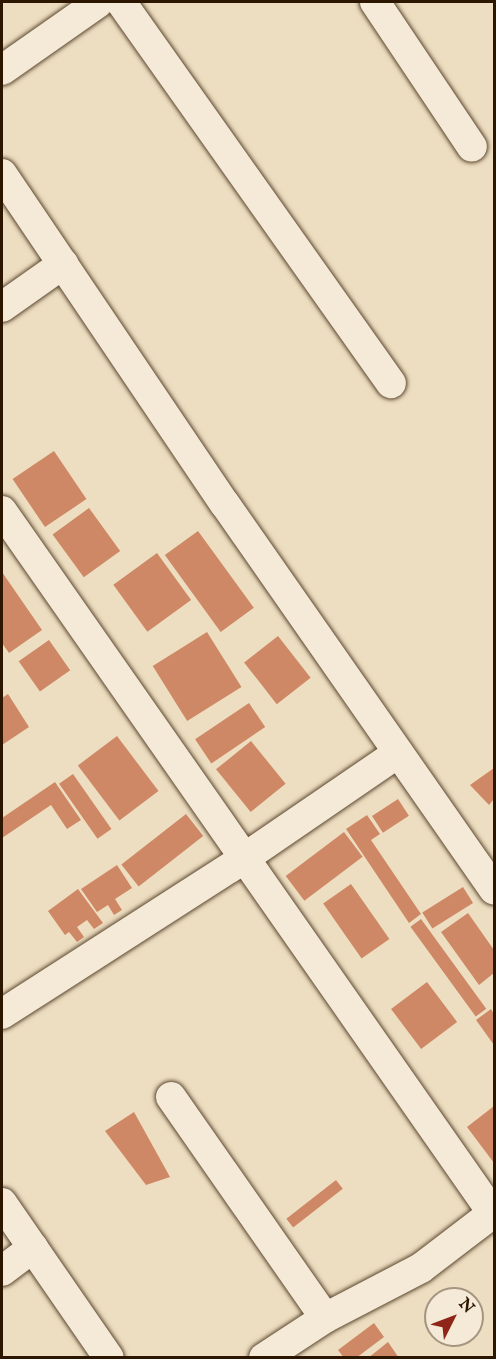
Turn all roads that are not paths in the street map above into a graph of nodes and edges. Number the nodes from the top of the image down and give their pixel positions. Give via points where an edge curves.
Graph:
1 (99, 2) edge
2 (121, 2) edge
3 (375, 2) edge
4 (2, 70) edge
5 (472, 147) dead end
6 (2, 174) edge
7 (63, 264) junction
8 (2, 307) edge
9 (391, 383) dead end
10 (2, 511) edge
11 (398, 753) junction
12 (243, 859) junction
13 (495, 890) edge
14 (2, 1014) edge
15 (171, 1097) dead end
16 (2, 1203) edge
17 (494, 1214) edge
18 (33, 1248) junction
19 (2, 1271) edge
20 (325, 1318) junction
21 (109, 1358) edge
22 (264, 1358) edge

1 - 4 street
2 - 9 street
3 - 5 street
6 - 7 street
7 - 8 street
7 - 11 street
10 - 12 street
11 - 12 street
11 - 13 street
12 - 14 street
12 - 17 street
15 - 20 street
16 - 18 street
17 - 20 street via 421,1268
18 - 19 street
18 - 21 street
20 - 22 street

